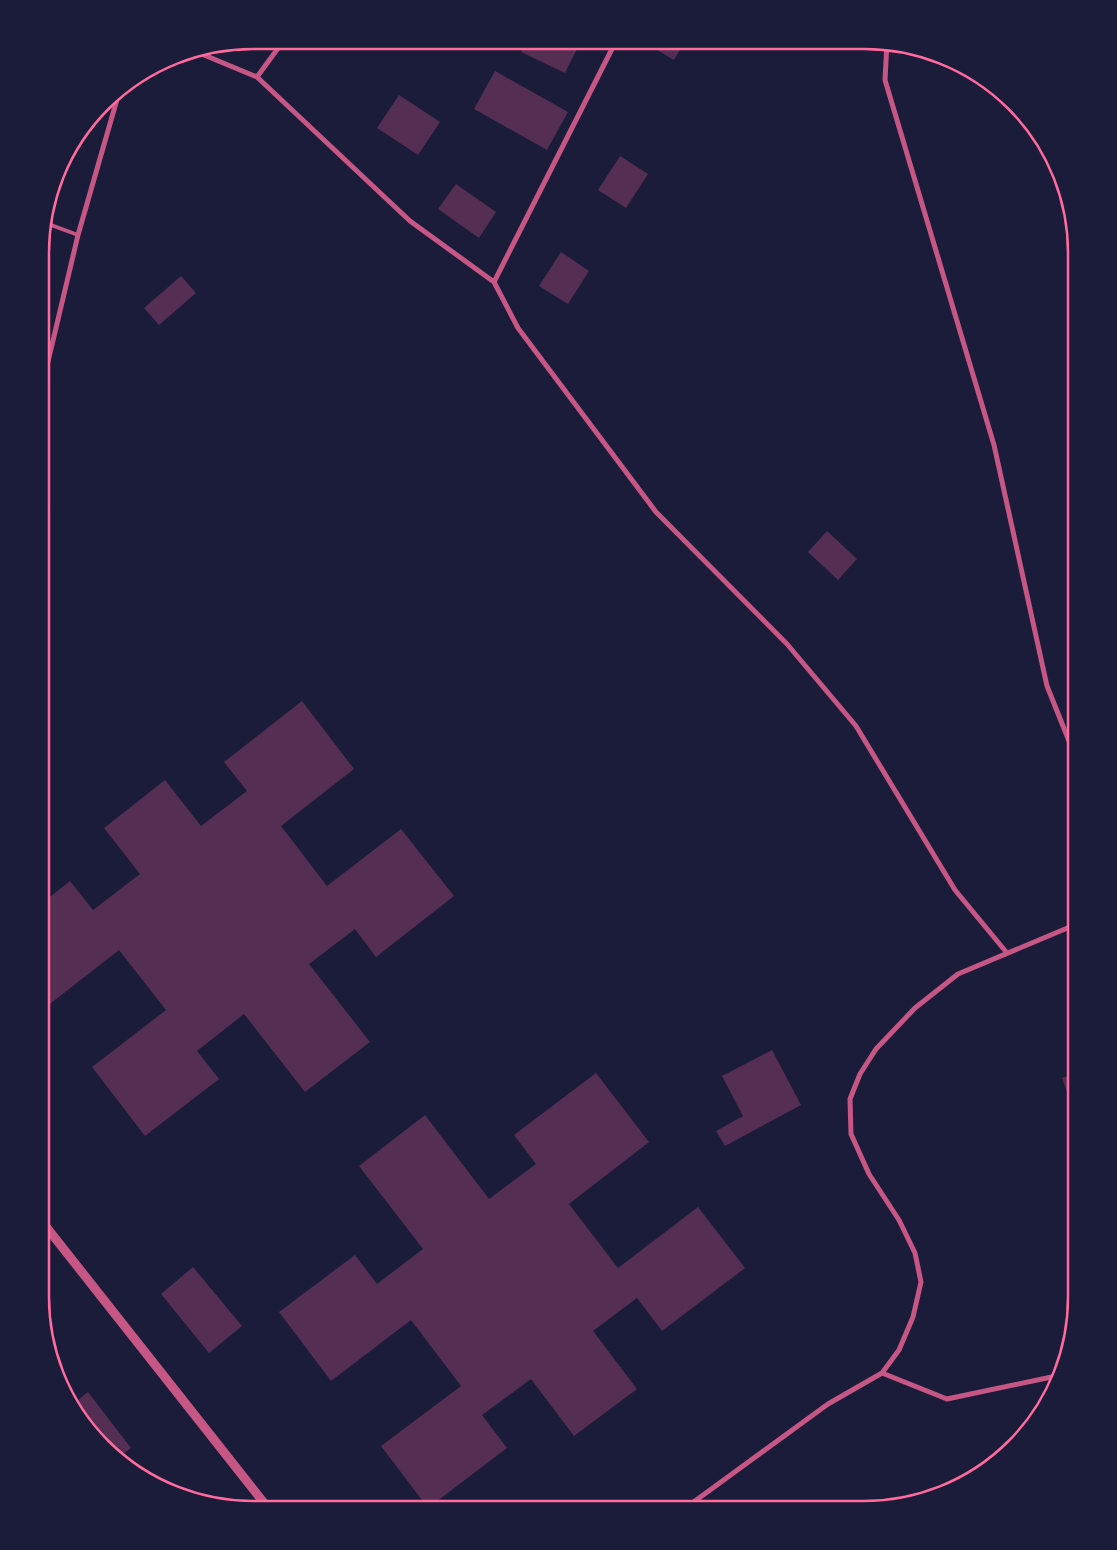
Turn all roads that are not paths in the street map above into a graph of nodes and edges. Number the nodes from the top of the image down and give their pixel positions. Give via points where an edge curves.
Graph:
1 (277, 49) edge
2 (612, 49) edge
3 (887, 50) edge
4 (204, 55) edge
5 (257, 77) junction
6 (117, 100) edge
7 (50, 225) edge
8 (78, 235) junction
9 (494, 282) junction
10 (49, 357) edge
11 (1068, 738) edge
12 (1068, 928) edge
13 (1007, 953) junction
14 (49, 1230) edge
15 (882, 1373) junction
16 (1052, 1377) edge
17 (262, 1501) edge
18 (696, 1501) edge

1 - 5 street
2 - 9 street
3 - 11 street via 885,80 994,446 1047,686
4 - 5 street
5 - 9 street via 410,221
6 - 8 street
7 - 8 lane
8 - 10 street
9 - 13 street via 518,328 656,512 787,644 856,726 955,890
12 - 13 street
13 - 15 street via 958,974 915,1008 876,1049 860,1074 850,1099 851,1134 869,1174 915,1253 922,1282 914,1317 899,1350
14 - 17 street
15 - 16 street via 947,1399
15 - 18 street via 828,1404

